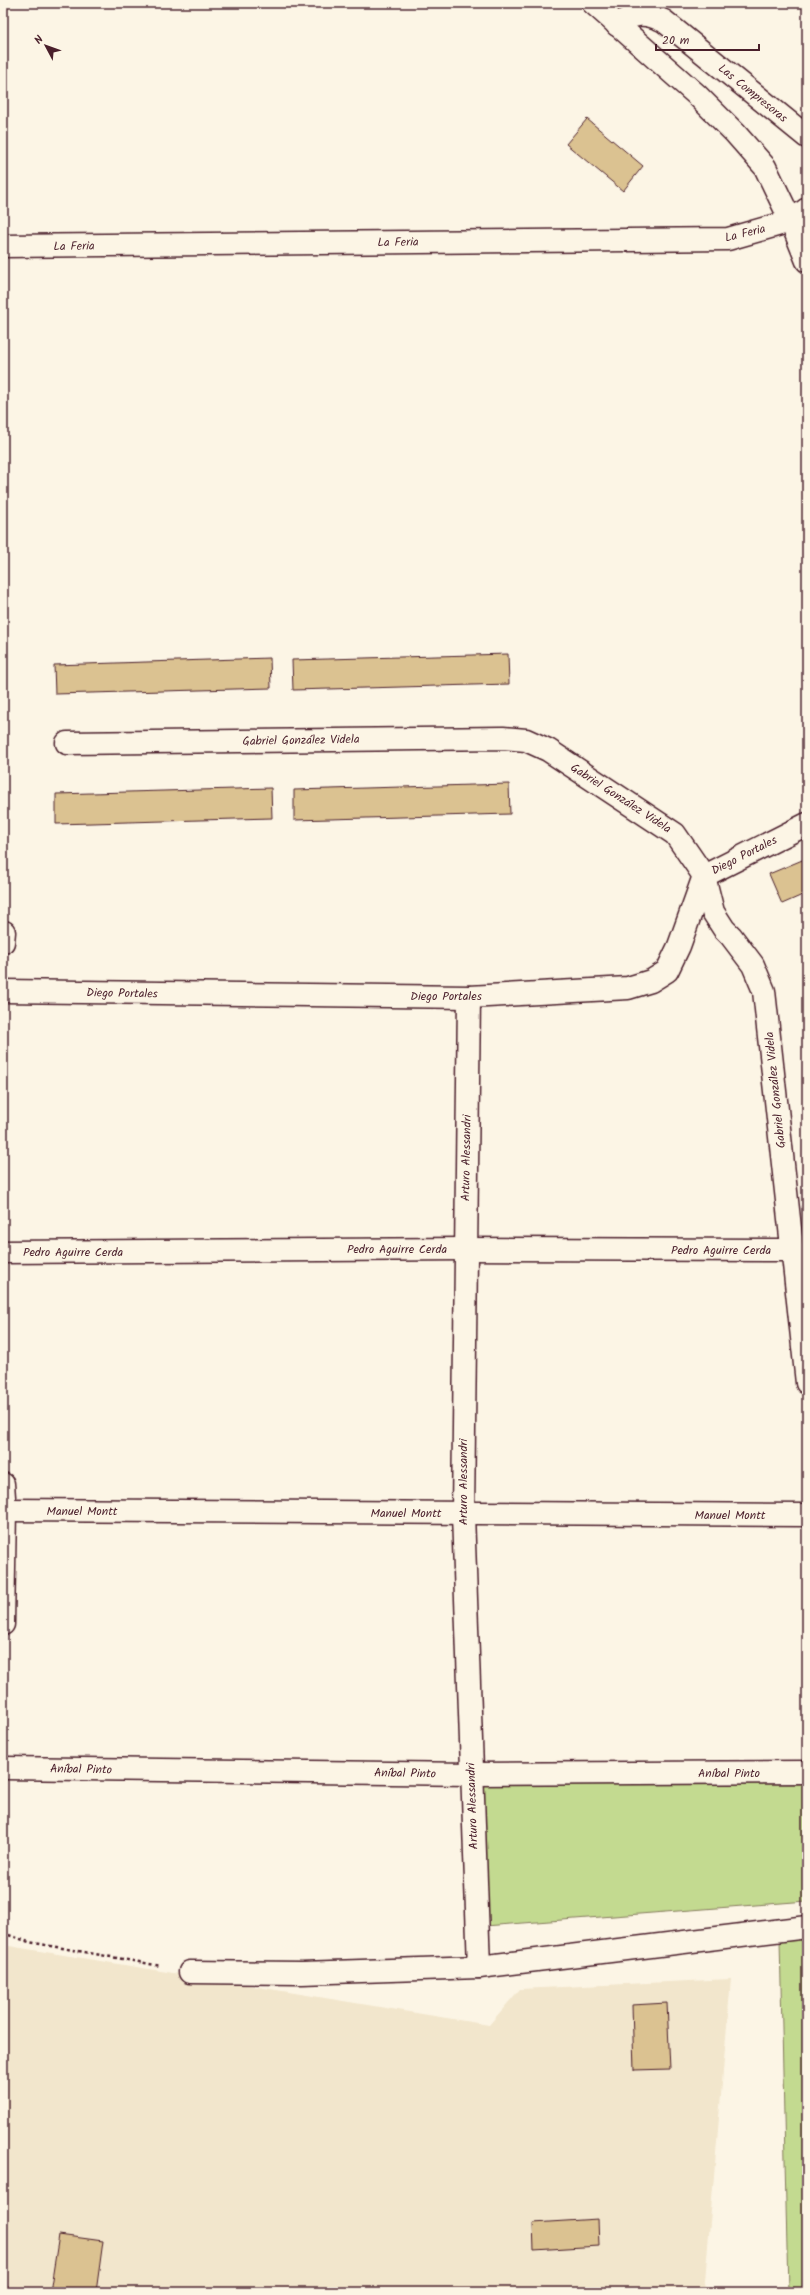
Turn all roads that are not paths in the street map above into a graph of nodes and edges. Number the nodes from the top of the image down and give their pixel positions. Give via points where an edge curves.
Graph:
1 (593, 3) edge
2 (617, 25) junction
3 (807, 137) edge
4 (799, 215) edge
5 (3, 246) edge
6 (807, 261) edge
7 (67, 743) dead end
8 (807, 824) edge
9 (704, 876) junction
10 (3, 991) edge
11 (468, 997) junction
12 (465, 1249) junction
13 (791, 1250) junction
14 (3, 1252) edge
15 (807, 1383) edge
16 (3, 1484) edge
17 (6, 1510) junction
18 (463, 1514) junction
19 (807, 1515) edge
20 (3, 1624) edge
21 (3, 1768) edge
22 (807, 1772) edge
23 (471, 1774) junction
24 (807, 1927) edge
25 (479, 1967) junction
26 (190, 1972) road end

1 - 2 street
2 - 3 street, Las Compresoras via 628,17 639,15 654,16 664,21
2 - 4 street via 736,133 765,167
4 - 5 street, La Feria via 728,239
4 - 6 street
7 - 9 street, Gabriel González Videla via 503,738 526,740 548,750 675,834
8 - 9 street, Diego Portales
9 - 11 street, Diego Portales via 679,946 667,971 651,981 628,988
9 - 13 street, Gabriel González Videla via 713,912 754,965 764,991
10 - 11 street, Diego Portales
11 - 12 street, Arturo Alessandri
12 - 13 street, Pedro Aguirre Cerda
12 - 14 street, Pedro Aguirre Cerda
12 - 18 street, Arturo Alessandri
13 - 15 street, Gabriel González Videla
16 - 17 street
17 - 18 street, Manuel Montt
17 - 20 street
18 - 19 street, Manuel Montt
18 - 23 street, Arturo Alessandri
21 - 23 street, Aníbal Pinto
22 - 23 street, Aníbal Pinto
23 - 25 street, Arturo Alessandri
24 - 25 street
25 - 26 street via 302,1973

